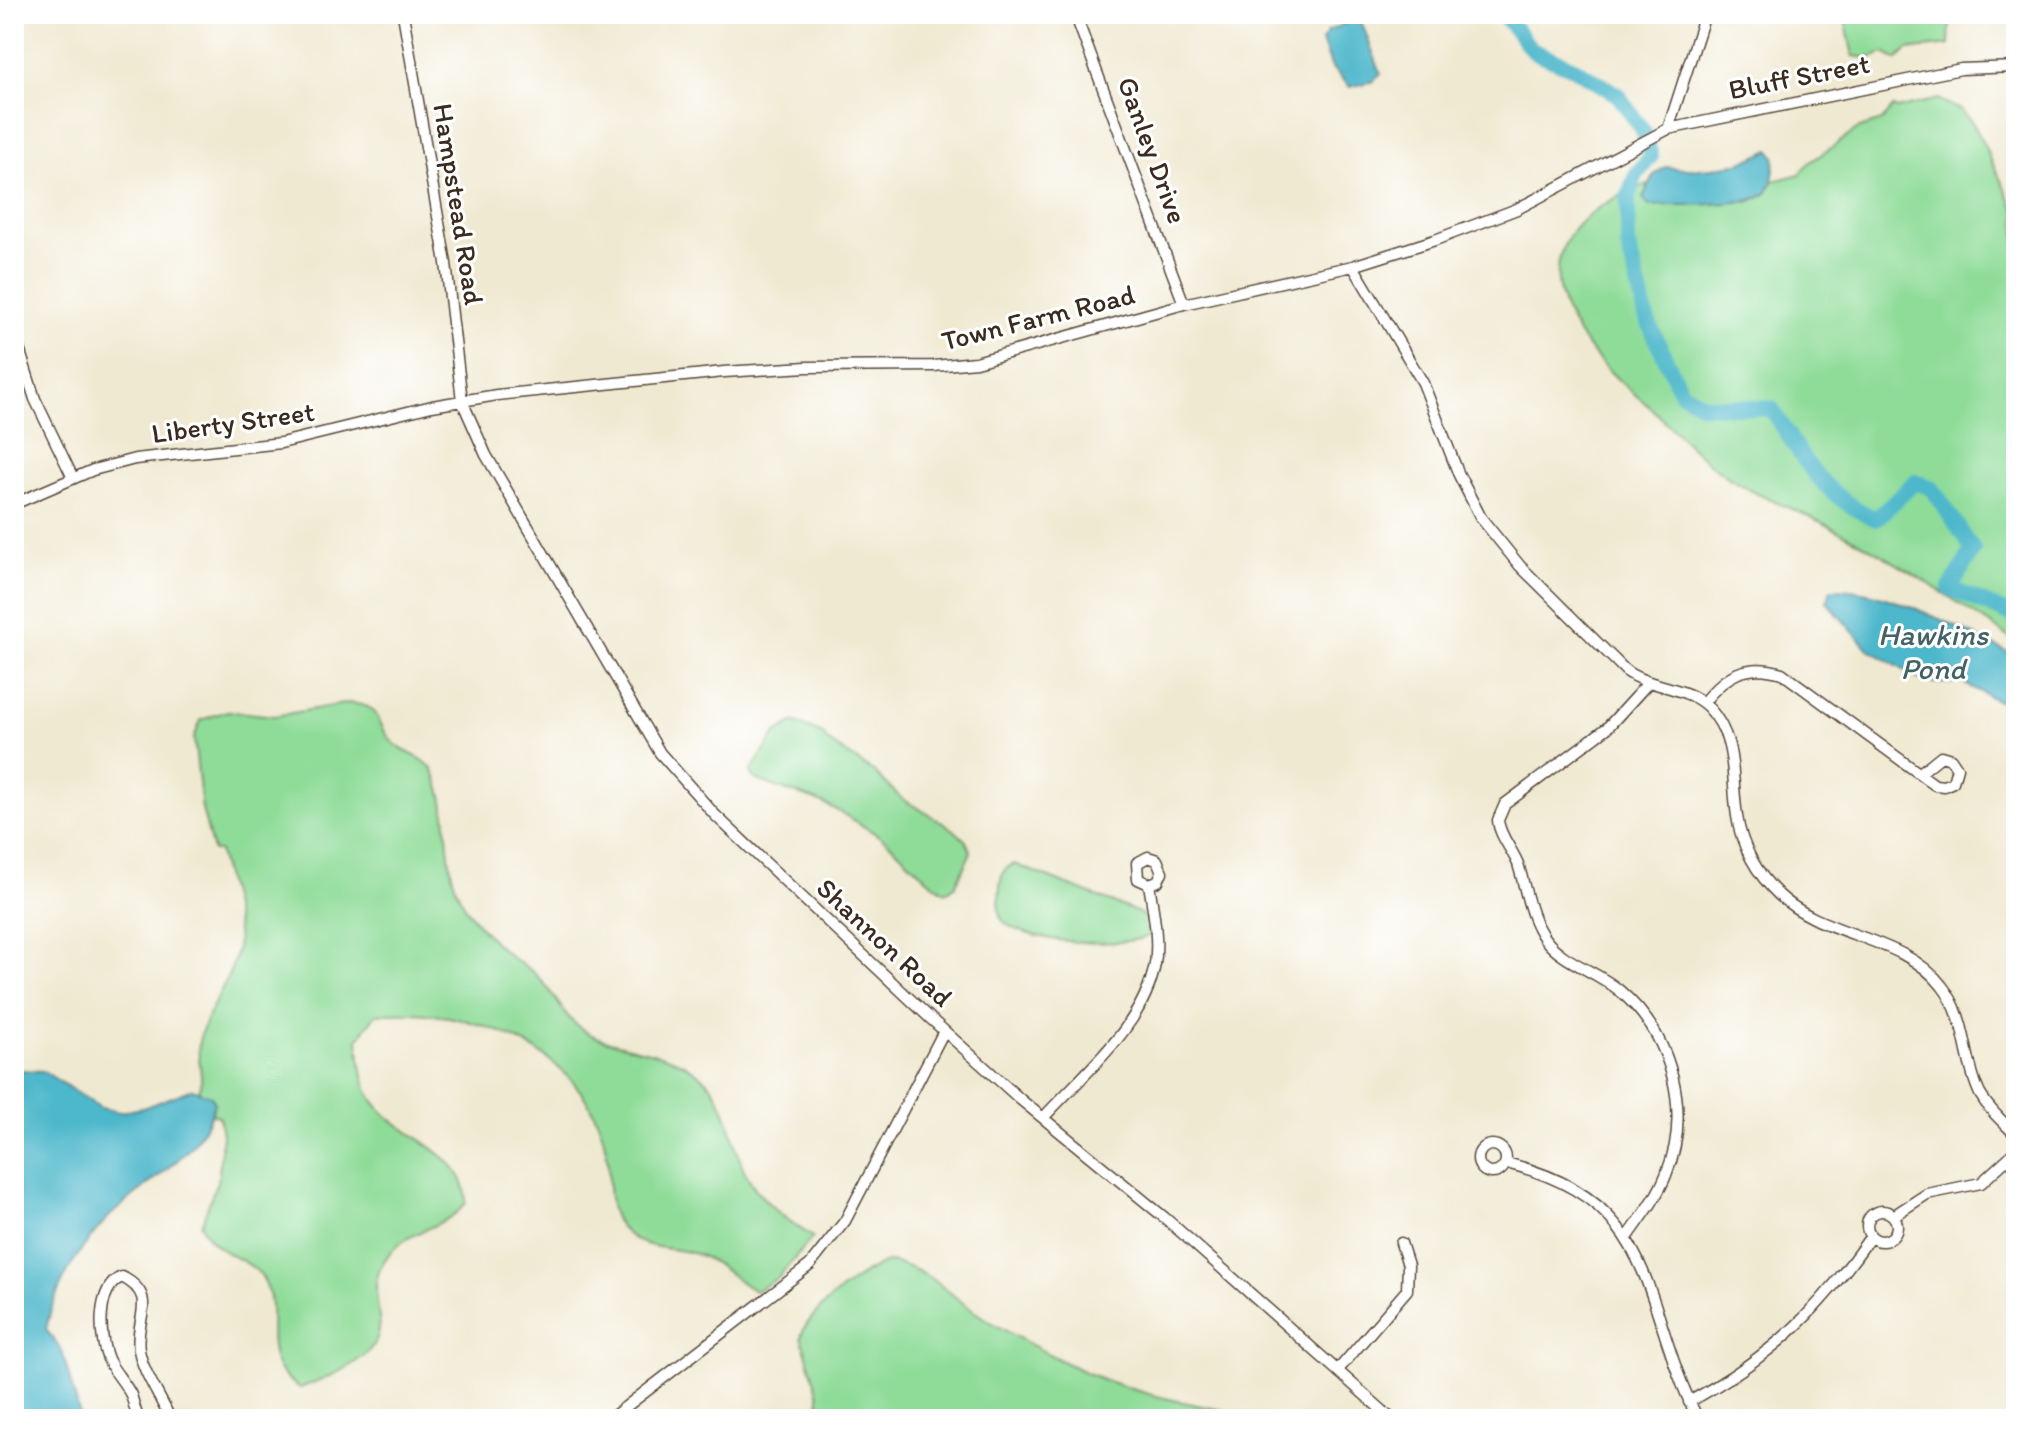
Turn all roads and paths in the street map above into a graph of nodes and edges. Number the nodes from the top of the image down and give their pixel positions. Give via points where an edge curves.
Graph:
1 (403, 14) edge
2 (1075, 14) edge
3 (1705, 14) edge
4 (2016, 67) edge
5 (1668, 129) junction
6 (1600, 165) joint
7 (1353, 266) junction
8 (1184, 304) junction
9 (14, 333) edge
10 (462, 401) junction
11 (73, 478) junction
12 (14, 504) edge
13 (1648, 683) junction
14 (1703, 703) junction
15 (1920, 773) dead end
16 (1149, 884) dead end
17 (944, 1031) junction
18 (1044, 1117) junction
19 (2016, 1135) edge
20 (2016, 1151) edge
21 (1506, 1163) dead end
22 (1893, 1216) junction
23 (1871, 1236) junction
24 (1627, 1238) junction
25 (1401, 1243) dead end
26 (1338, 1370) junction
27 (1689, 1402) junction
28 (139, 1419) edge
29 (170, 1419) edge
30 (610, 1419) edge
31 (1392, 1419) edge
32 (1698, 1419) edge

1 - 10 street, Hampstead Road via 446,263
2 - 8 street, Ganley Drive
3 - 5 street
4 - 5 street, Bluff Street via 1961,69
5 - 6 street, Bluff Street
6 - 7 street, Town Farm Road via 1497,217
7 - 8 street, Town Farm Road
7 - 13 street via 1423,383 1459,475 1489,530 1619,665
8 - 10 street, Town Farm Road via 976,362 724,372
9 - 11 street via 35,399
10 - 11 street, Liberty Street via 281,443 135,459
10 - 17 street, Shannon Road via 486,455 672,770
11 - 12 street, Liberty Street
13 - 14 street
13 - 24 street via 1607,728 1521,790 1499,814 1499,826 1546,940 1631,1000 1654,1031 1670,1069 1677,1112 1671,1163
14 - 15 street via 1735,673 1758,668 1782,673
14 - 19 street via 1729,741 1739,827 1759,871 1798,909 1906,957 1936,978 1961,1020 1980,1094
16 - 18 street via 1156,962 1146,994 1117,1037
17 - 18 street, Shannon Road
17 - 30 street via 827,1248
18 - 26 street, Shannon Road
20 - 22 street via 1981,1183 1927,1194
21 - 24 street via 1567,1186
22 - 23 street via 1871,1216
22 - 23 street via 1893,1236 1879,1241
23 - 27 street via 1823,1299 1781,1342
24 - 27 street via 1651,1284
25 - 26 street via 1408,1265 1407,1290
26 - 31 street, Shannon Road
27 - 32 street
28 - 29 street via 103,1341 107,1289 122,1277 133,1282 144,1301 139,1349

